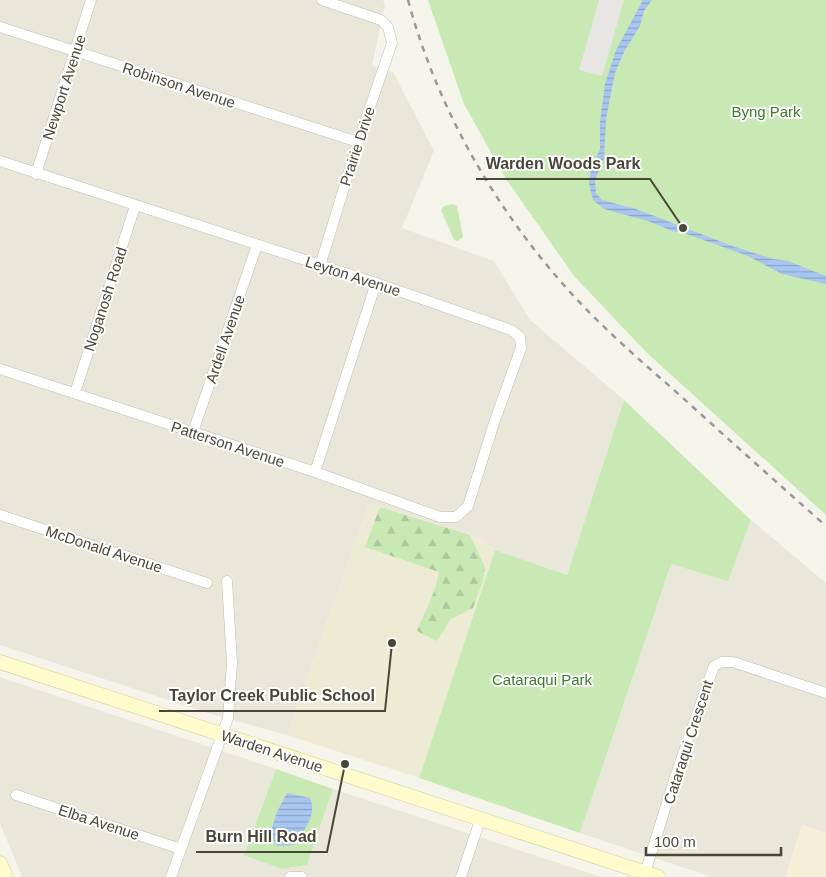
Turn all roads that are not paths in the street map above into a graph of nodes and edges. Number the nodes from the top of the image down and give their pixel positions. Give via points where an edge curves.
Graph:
1 (91, 0) edge
2 (322, 0) edge
3 (0, 27) edge
4 (76, 51) junction
5 (358, 142) junction
6 (0, 161) edge
7 (36, 174) junction
8 (135, 206) junction
9 (257, 245) junction
10 (320, 266) junction
11 (376, 283) junction
12 (0, 369) edge
13 (75, 393) junction
14 (193, 432) junction
15 (315, 472) junction
16 (0, 515) edge
17 (456, 516) joint
18 (227, 581) dead end
19 (208, 582) dead end
20 (0, 662) edge
21 (826, 693) edge
22 (221, 734) junction
23 (16, 795) dead end
24 (480, 820) junction
25 (181, 849) junction
26 (0, 862) edge
27 (652, 875) edge
28 (6, 877) edge
29 (172, 877) edge
30 (290, 877) edge
31 (302, 877) edge
32 (461, 877) edge

1 - 4 street, Newport Avenue
2 - 5 street, Prairie Drive via 381,20 388,27 392,43
3 - 4 street, Robinson Avenue
4 - 5 street, Robinson Avenue
4 - 7 street, Newport Avenue
5 - 10 street, Prairie Drive
6 - 7 street, Leyton Avenue
7 - 8 street, Leyton Avenue
8 - 9 street, Leyton Avenue
8 - 13 street, Noganosh Road
9 - 10 street, Leyton Avenue
9 - 14 street, Ardell Avenue
10 - 11 street, Leyton Avenue
11 - 15 street
11 - 17 street, Leyton Avenue via 511,330 520,337 521,348 468,506
12 - 13 street, Patterson Avenue
13 - 14 street, Patterson Avenue
14 - 15 street, Patterson Avenue
15 - 17 street, Patterson Avenue via 440,517
16 - 19 street, McDonald Avenue
18 - 22 street via 232,663 228,718
20 - 22 main road, Warden Avenue
21 - 27 street, Cataraqui Crescent via 733,662 714,666 678,769
22 - 24 main road, Warden Avenue
22 - 25 street
23 - 25 street, Elba Avenue
24 - 27 main road, Warden Avenue
24 - 32 street
25 - 29 street
26 - 28 main road
30 - 31 street

